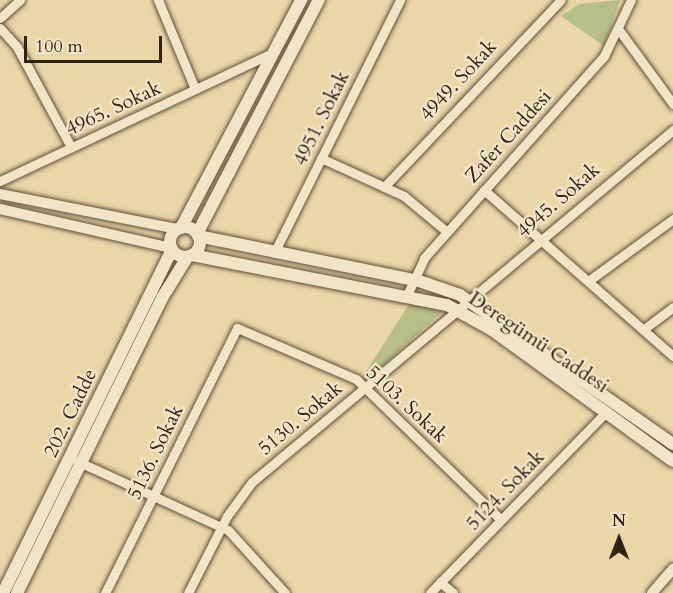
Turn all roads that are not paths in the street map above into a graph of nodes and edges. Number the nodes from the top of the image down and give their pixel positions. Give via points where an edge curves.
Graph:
1 (20, 0) edge
2 (158, 0) edge
3 (301, 0) edge
4 (320, 0) edge
5 (400, 0) edge
6 (541, 0) edge
7 (561, 0) edge
8 (631, 0) edge
9 (547, 10) junction
10 (0, 18) edge
11 (0, 28) edge
12 (619, 30) junction
13 (274, 52) junction
14 (195, 89) junction
15 (673, 104) edge
16 (673, 130) edge
17 (71, 147) junction
18 (321, 158) junction
19 (0, 181) edge
20 (384, 187) junction
21 (484, 190) junction
22 (0, 194) edge
23 (0, 209) edge
24 (673, 219) edge
25 (179, 228) junction
26 (447, 232) junction
27 (198, 235) junction
28 (542, 238) junction
29 (171, 249) junction
30 (274, 253) junction
31 (190, 256) junction
32 (591, 279) junction
33 (412, 280) junction
34 (408, 293) junction
35 (471, 301) junction
36 (673, 307) edge
37 (457, 309) junction
38 (237, 328) joint
39 (644, 328) junction
40 (673, 356) edge
41 (365, 386) junction
42 (606, 412) junction
43 (673, 444) edge
44 (76, 460) junction
45 (673, 461) edge
46 (153, 497) junction
47 (501, 520) junction
48 (221, 527) junction
49 (673, 569) edge
50 (440, 582) junction
51 (3, 593) edge
52 (17, 593) edge
53 (105, 593) edge
54 (188, 593) edge
55 (285, 593) edge
56 (430, 593) edge
57 (453, 593) edge
58 (652, 593) edge

1 - 10 street
2 - 14 street
3 - 13 main road
4 - 27 main road
5 - 18 street, 4951. Sokak
6 - 9 street
7 - 9 street, 4949. Sokak
8 - 12 street, Zafer Caddesi
9 - 20 street, 4949. Sokak
11 - 17 street via 17,47
12 - 15 street
12 - 21 street, Zafer Caddesi via 600,62
13 - 14 street, 4965. Sokak
13 - 25 main road
14 - 17 street, 4965. Sokak
16 - 28 street, 4945. Sokak
17 - 19 street, 4965. Sokak
18 - 20 street
18 - 30 street, 4951. Sokak
20 - 26 street
21 - 26 street, Zafer Caddesi
21 - 28 street
22 - 25 street
23 - 29 street
24 - 32 street
25 - 27 main road, Deregümü Caddesi
25 - 29 main road, 202. Cadde
26 - 33 street, Zafer Caddesi
27 - 30 main road, Deregümü Caddesi
27 - 31 main road, 202. Cadde
28 - 32 street
28 - 35 street, 4945. Sokak
29 - 31 main road, Deregümü Caddesi
29 - 44 main road, 202. Cadde
30 - 33 main road, Deregümü Caddesi
31 - 34 main road, Deregümü Caddesi
31 - 44 main road, 202. Cadde
32 - 39 street
33 - 34 street, Zafer Caddesi
33 - 35 main road, Deregümü Caddesi
34 - 37 main road, Deregümü Caddesi
35 - 37 street, 5130. Sokak
35 - 43 main road, Deregümü Caddesi
36 - 39 street
37 - 41 street, 5130. Sokak
37 - 42 main road, Deregümü Caddesi
38 - 41 street, 5103. Sokak via 339,369
38 - 46 street, 5136. Sokak
39 - 40 street
41 - 47 street, 5103. Sokak
41 - 48 street, 5130. Sokak via 252,482
42 - 45 main road, Deregümü Caddesi
42 - 47 street, 5124. Sokak
44 - 46 street
44 - 51 main road, 202. Cadde
44 - 52 main road, 202. Cadde
46 - 48 street
46 - 53 street, 5136. Sokak
47 - 50 street, 5124. Sokak
48 - 54 street, 5130. Sokak
48 - 55 street
49 - 58 street
50 - 56 street, 5124. Sokak
50 - 57 street

